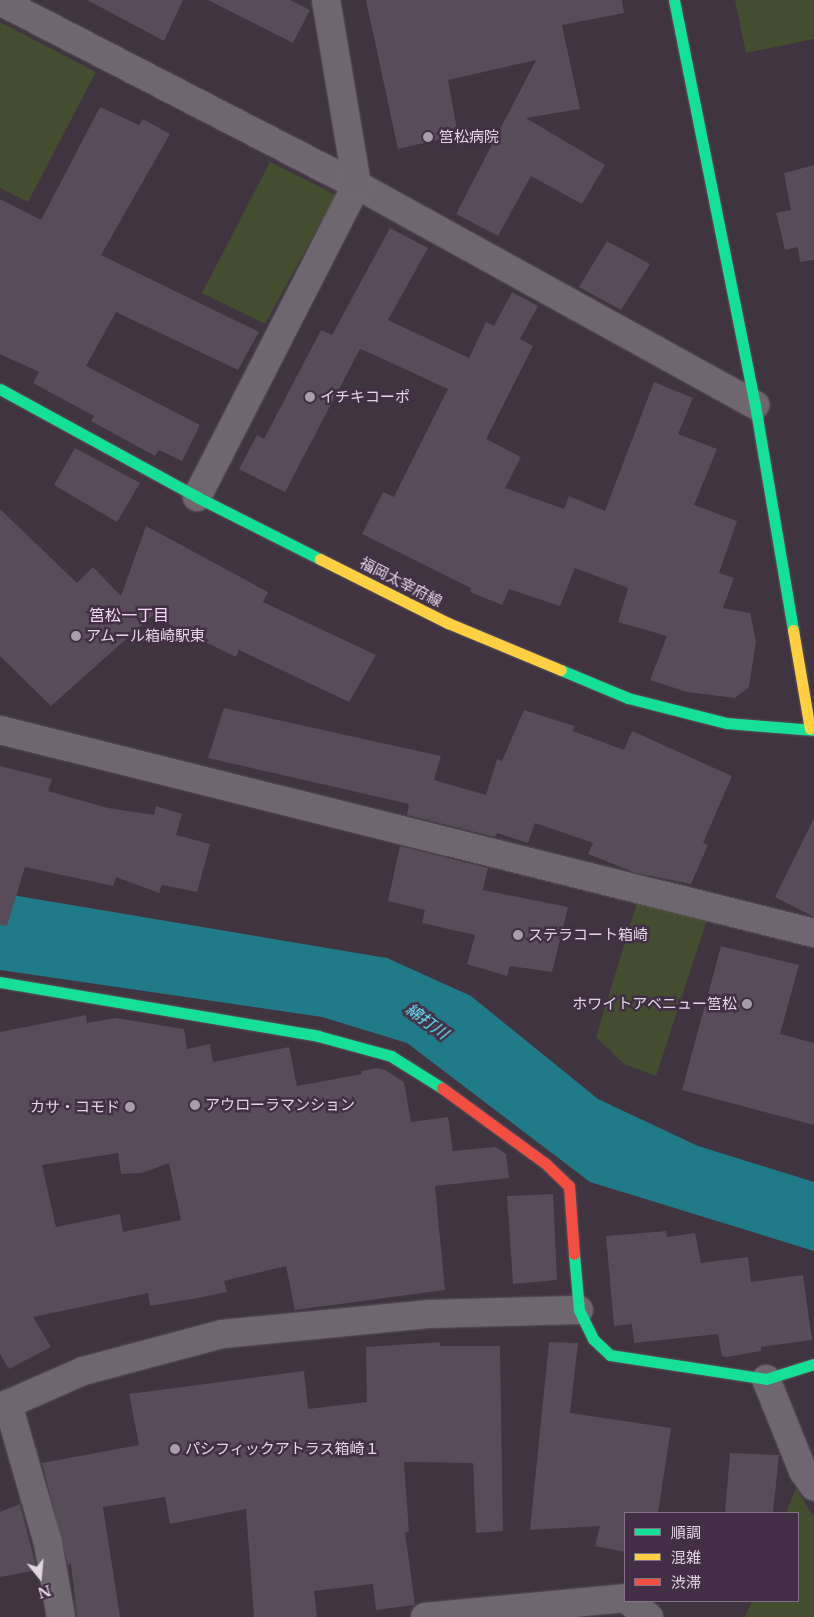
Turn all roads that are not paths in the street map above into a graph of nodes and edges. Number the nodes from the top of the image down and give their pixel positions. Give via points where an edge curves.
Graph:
1 (0, 0) edge
2 (326, 0) edge
3 (674, 0) edge
4 (357, 185) junction
5 (0, 389) edge
6 (755, 405) junction
7 (197, 497) junction
8 (0, 730) edge
9 (812, 730) edge
10 (814, 933) edge
11 (0, 982) edge
12 (579, 1310) junction
13 (814, 1364) edge
14 (766, 1379) junction
15 (4, 1394) edge
16 (814, 1487) edge
17 (624, 1598) edge
18 (630, 1602) edge
19 (61, 1617) edge
20 (425, 1617) edge
21 (649, 1617) edge

1 - 4 street
2 - 4 street
3 - 6 street
4 - 6 street
4 - 7 street
5 - 7 street, 福岡太宰府線
6 - 9 street
7 - 9 street, 福岡太宰府線 via 448,623 628,698 726,723
8 - 10 street
11 - 12 street via 318,1036 391,1056 438,1084 538,1157 569,1186
12 - 14 street via 592,1339 610,1354
12 - 15 street via 428,1314 222,1334
13 - 14 street
14 - 16 street via 803,1471
15 - 19 street via 48,1543
17 - 20 street
18 - 21 street

